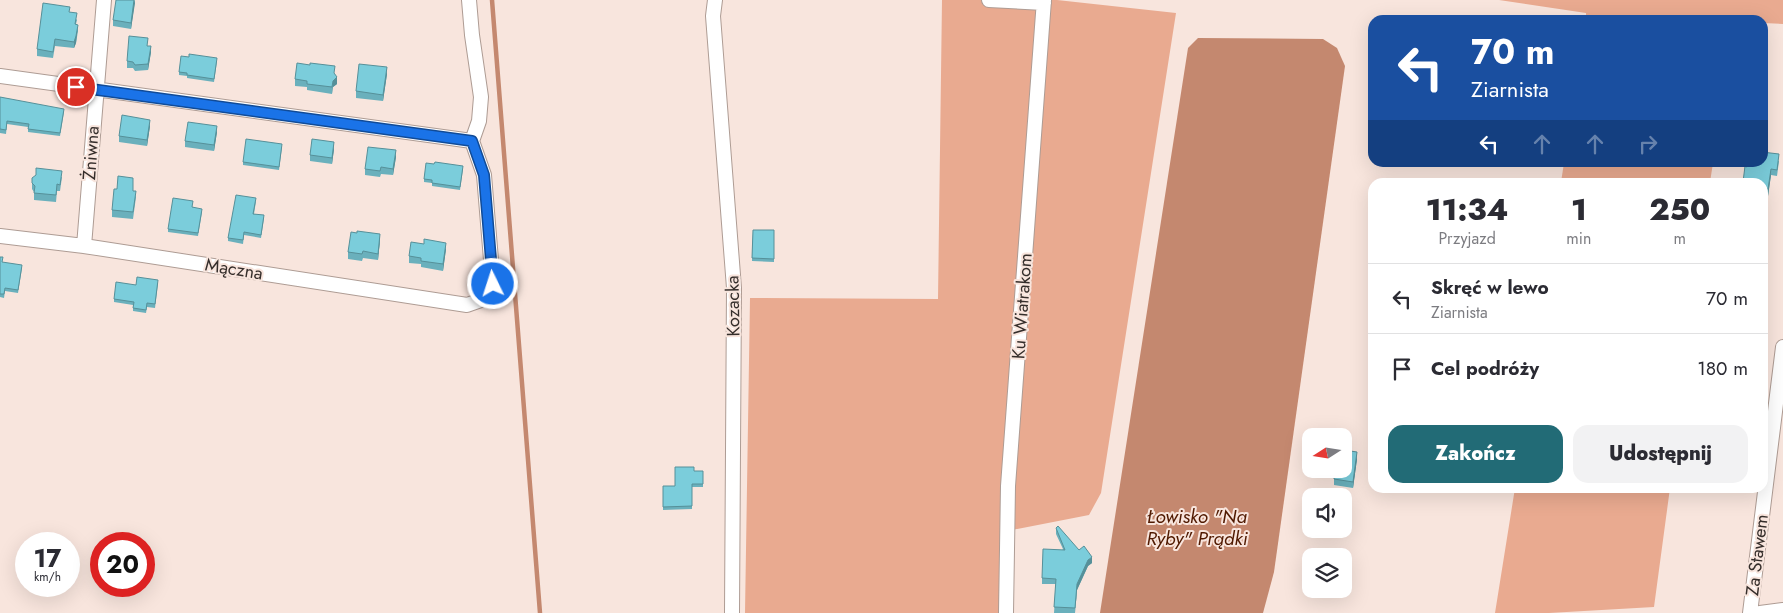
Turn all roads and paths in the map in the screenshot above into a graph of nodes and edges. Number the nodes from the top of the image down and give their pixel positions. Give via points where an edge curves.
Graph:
1 (104, 0) edge
2 (469, 0) edge
3 (715, 0) edge
4 (989, 0) edge
5 (1044, 1) edge
6 (0, 76) edge
7 (96, 90) junction
8 (472, 141) junction
9 (0, 236) edge
10 (84, 246) junction
11 (1783, 347) edge
12 (1768, 468) edge
13 (1765, 493) edge
14 (1783, 610) edge
15 (732, 613) edge
16 (1006, 613) edge
17 (1750, 613) edge
18 (1760, 613) edge

1 - 7 street, Żniwna
2 - 8 street via 481,97 479,121
3 - 15 street, Kozacka via 713,16 734,288
4 - 5 street
5 - 16 street, Ku Wiatrakom via 1008,486
6 - 7 street
7 - 8 street
7 - 10 street, Żniwna
8 - 10 street, Mączna via 484,175 493,284 484,299 467,305
9 - 10 street, Mączna
11 - 12 street, Za Stawem
13 - 17 street, Za Stawem
14 - 18 street

